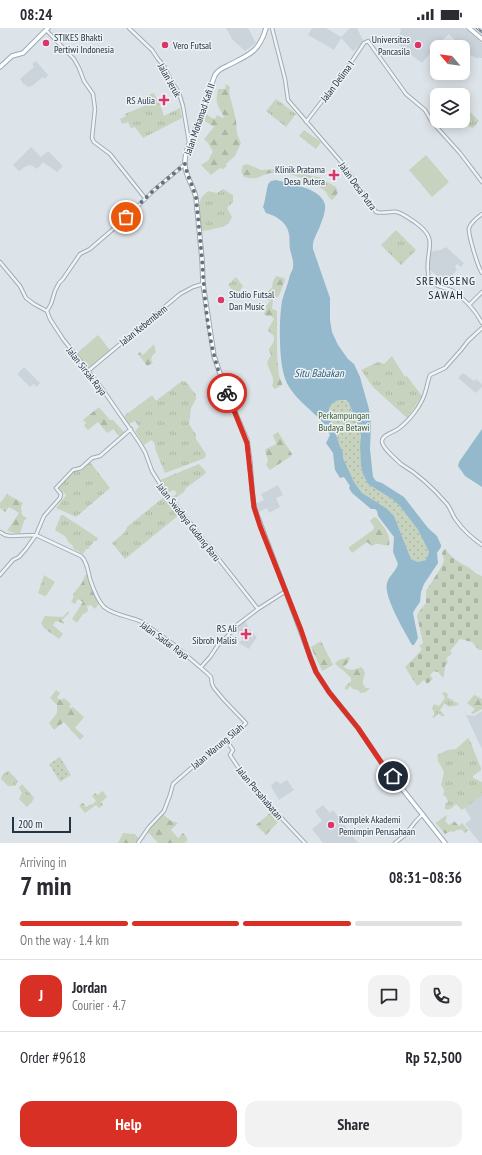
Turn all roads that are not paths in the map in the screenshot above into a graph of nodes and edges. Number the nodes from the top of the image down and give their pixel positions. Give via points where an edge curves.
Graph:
1 (129, 28) edge
2 (266, 28) edge
3 (272, 28) edge
4 (469, 28) edge
5 (47, 29) edge
6 (482, 39) edge
7 (0, 67) edge
8 (306, 122) junction
9 (189, 143) junction
10 (185, 164) junction
11 (482, 182) edge
12 (145, 198) junction
13 (482, 214) edge
14 (0, 262) edge
15 (482, 273) edge
16 (203, 284) junction
17 (482, 292) edge
18 (469, 305) junction
19 (47, 311) junction
20 (482, 322) edge
21 (482, 328) edge
22 (88, 371) junction
23 (131, 429) junction
24 (0, 532) edge
25 (36, 535) junction
26 (482, 545) edge
27 (0, 574) edge
28 (286, 591) junction
29 (258, 609) junction
30 (201, 667) junction
31 (226, 740) junction
32 (423, 814) junction
33 (138, 843) edge
34 (305, 843) edge
35 (395, 843) edge
36 (445, 843) edge

1 - 9 street, Jalan Jeruk via 152,50 179,93
2 - 9 main road, Jalan Mohamad Kafi II via 254,51 217,71
3 - 8 street, Jalan Desa Putra via 288,100
4 - 6 main road
5 - 7 main road via 23,53 12,56
5 - 12 street via 74,60 93,94 94,142 110,154
8 - 11 street, Jalan Delima I via 368,41 406,94 425,110
8 - 18 street, Jalan Desa Putra via 343,164 376,212 397,212 424,229 431,244 427,263 430,281 452,291
9 - 10 main road, Jalan Mohamad Kafi II
10 - 12 street
10 - 16 main road, Jalan Mohamad Kafi II via 196,198
12 - 19 street via 124,220 78,256 59,283
13 - 15 street via 472,223 469,230
14 - 19 street via 20,286 26,298
16 - 22 street, Jalan Kebembem via 180,294
16 - 28 main road, Jalan Mohamad Kafi II via 214,356 247,443 254,507
17 - 18 street
18 - 20 street
19 - 22 street, Jalan Sirsak Raya via 58,333
21 - 26 street via 445,368 430,375 425,393 416,409 405,423 385,436 382,441 397,461 444,500 455,520
22 - 23 street, Jalan Sirsak Raya
23 - 25 street via 100,456 73,470 57,486 60,498 44,516
23 - 29 street, Jalan Swadaya Gudang Baru via 144,449 152,471 162,487
24 - 25 street, Jalan Sadar Raya via 10,536
25 - 27 street via 19,557
25 - 30 street, Jalan Sadar Raya via 84,558 100,602 107,609 142,622
28 - 29 street
28 - 32 main road, Jalan Mohamad Kafi II via 316,672 381,762
29 - 30 street via 237,625
30 - 31 street, Jalan Warung Silah via 211,677 212,684 224,700 246,722
31 - 33 street, Jalan Warung Silah via 173,784 162,813
31 - 34 street, Jalan Persahabatan via 233,750 230,755 242,773
32 - 35 street
32 - 36 main road, Jalan Mohamad Kafi II

